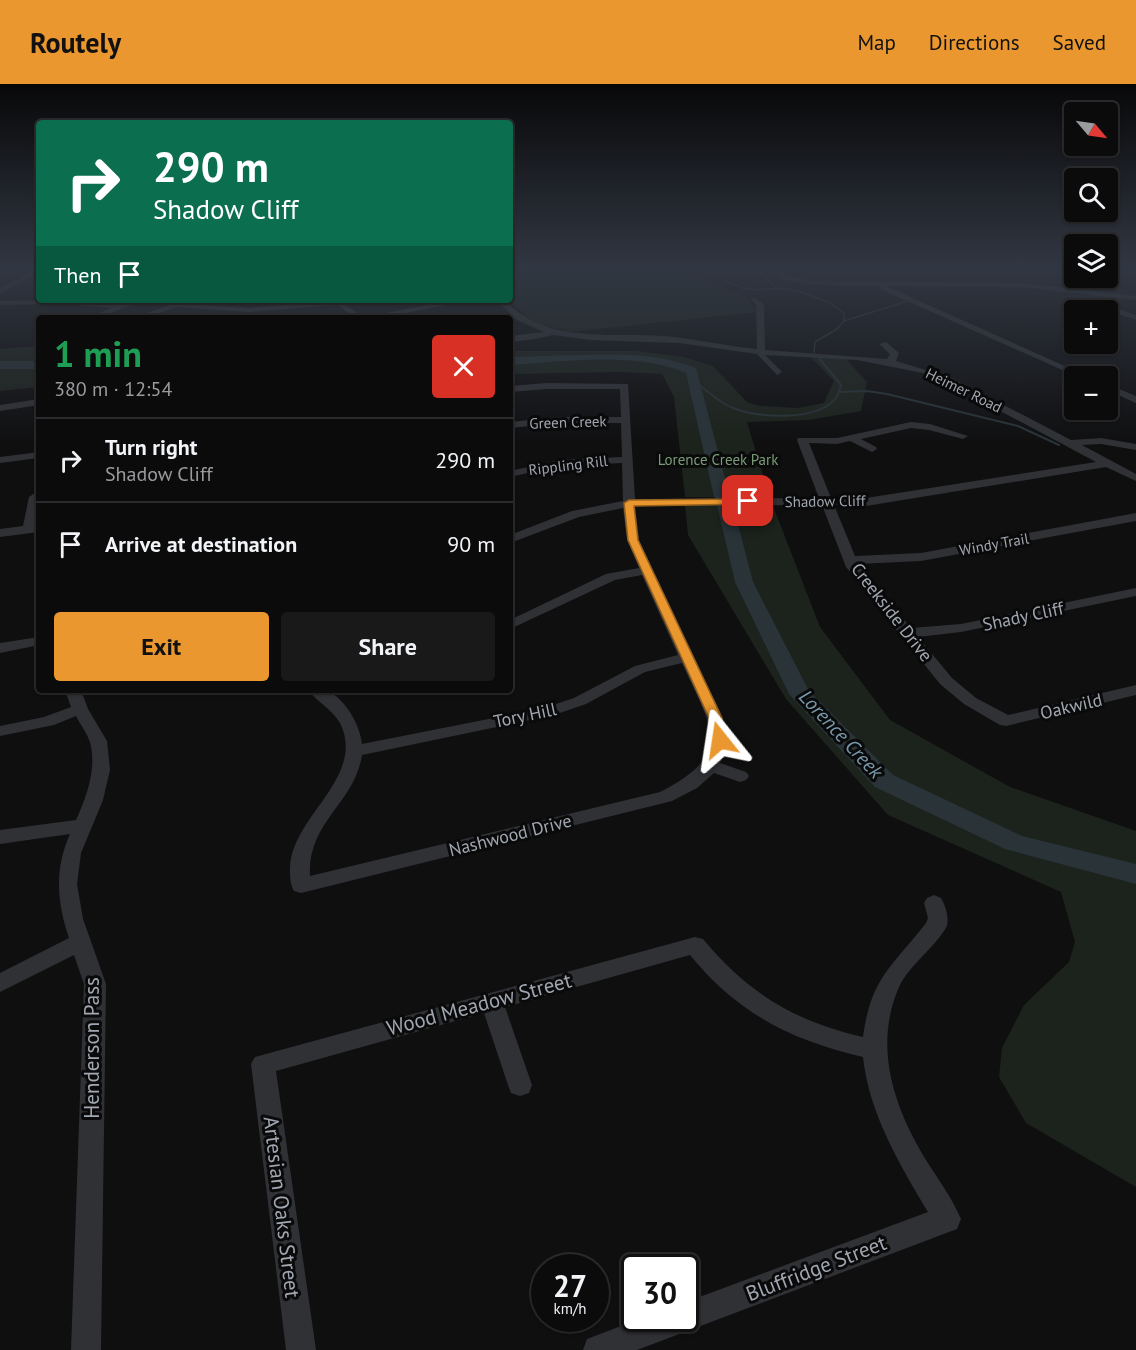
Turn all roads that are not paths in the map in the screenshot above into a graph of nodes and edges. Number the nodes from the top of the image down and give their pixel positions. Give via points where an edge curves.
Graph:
1 (534, 325) edge
2 (760, 325) edge
3 (967, 325) edge
4 (554, 331) junction
5 (513, 339) edge
6 (884, 344) dead end
7 (761, 352) junction
8 (891, 361) junction
9 (1064, 368) edge
10 (777, 372) dead end
11 (513, 389) edge
12 (1118, 392) edge
13 (1136, 400) edge
14 (36, 402) edge
15 (0, 408) edge
16 (626, 420) junction
17 (513, 425) edge
18 (963, 436) dead end
19 (851, 438) junction
20 (1068, 443) junction
21 (1136, 447) edge
22 (872, 449) dead end
23 (36, 455) edge
24 (0, 460) edge
25 (627, 460) junction
26 (1108, 463) junction
27 (513, 473) edge
28 (1136, 478) edge
29 (35, 497) dead end
30 (827, 502) junction
31 (629, 503) junction
32 (1136, 517) edge
33 (34, 529) edge
34 (0, 533) edge
35 (513, 538) edge
36 (851, 560) junction
37 (647, 570) junction
38 (1136, 592) edge
39 (513, 624) edge
40 (908, 633) junction
41 (36, 642) edge
42 (0, 648) edge
43 (688, 657) junction
44 (1136, 690) edge
45 (320, 693) edge
46 (76, 700) edge
47 (1006, 721) joint
48 (0, 731) edge
49 (354, 751) junction
50 (711, 766) junction
51 (740, 777) dead end
52 (82, 826) junction
53 (0, 837) edge
54 (934, 903) dead end
55 (81, 942) junction
56 (0, 983) edge
57 (491, 1000) junction
58 (875, 1050) junction
59 (263, 1064) joint
60 (520, 1085) dead end
61 (699, 1312) edge
62 (646, 1332) edge
63 (86, 1350) edge
64 (301, 1350) edge
65 (598, 1350) edge

1 - 4 street, Heimer Road
2 - 7 street
3 - 9 street
4 - 5 street via 535,338
4 - 7 street, Heimer Road via 666,339
6 - 8 street via 895,353
7 - 8 street, Heimer Road
7 - 10 street
8 - 20 street, Heimer Road via 949,380
11 - 16 street via 625,386
12 - 13 street
14 - 15 street
16 - 17 street, Green Creek
16 - 25 street
18 - 19 street via 911,425
19 - 22 street
19 - 30 street, Creekside Drive via 802,440
20 - 21 street via 1101,441
20 - 26 street, Heimer Road
23 - 24 street
25 - 27 street, Rippling Rill via 559,463
25 - 31 street
26 - 28 street, Heimer Road
26 - 30 street, Shadow Cliff via 874,501
29 - 33 street
30 - 31 street, Shadow Cliff
30 - 36 street, Creekside Drive
31 - 35 street, Shadow Cliff via 576,514
31 - 37 street via 633,540
32 - 36 street, Windy Trail via 921,557
33 - 34 street
36 - 40 street, Creekside Drive
37 - 39 street via 611,577
37 - 43 street
38 - 40 street, Shady Cliff via 961,628
40 - 47 street, Creekside Drive via 951,686 970,702
41 - 42 street
43 - 49 street, Tory Hill via 640,669 580,701 548,711
43 - 50 street via 720,732
44 - 47 street, Oakwild
45 - 49 street via 348,721
46 - 48 street via 48,721
46 - 52 street, Henderson Pass via 98,741 101,770 94,801
49 - 50 street, Nashwood Drive via 345,781 304,842 299,857 301,886 666,797 694,782
50 - 51 street
52 - 53 street
52 - 55 street, Henderson Pass via 71,854 67,884
54 - 58 street via 936,926 898,970 882,1000
55 - 56 street
55 - 63 street, Henderson Pass via 95,984
57 - 58 street, Wood Meadow Street via 695,945 733,987 768,1012 804,1031
57 - 59 street, Wood Meadow Street
57 - 60 street
58 - 61 street, Bluffridge Street via 891,1121 947,1219
59 - 64 street, Artesian Oaks Street
62 - 65 street, Bluffridge Street

